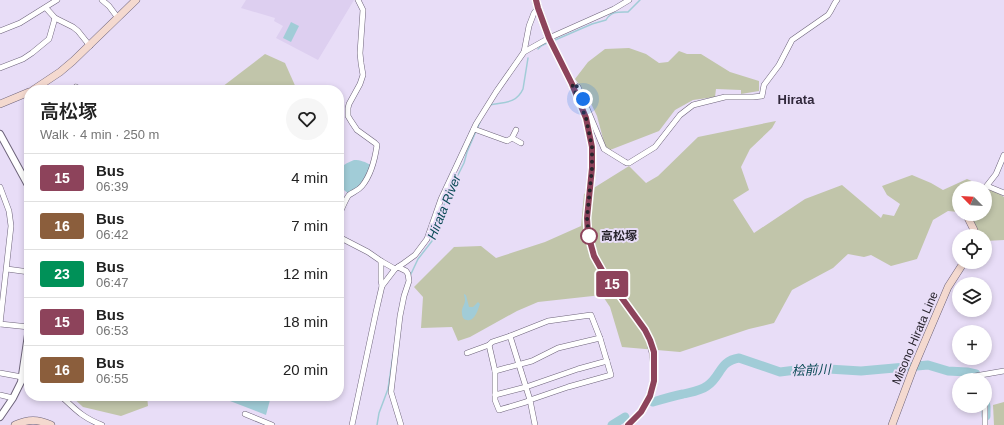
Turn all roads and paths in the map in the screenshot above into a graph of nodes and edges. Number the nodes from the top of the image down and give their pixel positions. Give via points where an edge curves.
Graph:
1 (57, 0) edge
2 (102, 0) edge
3 (136, 0) edge
4 (358, 0) edge
5 (536, 0) edge
6 (629, 0) edge
7 (837, 0) edge
8 (46, 8) junction
9 (538, 8) junction
10 (54, 18) junction
11 (118, 18) junction
12 (0, 31) edge
13 (549, 38) junction
14 (90, 46) junction
15 (524, 52) junction
16 (0, 68) edge
17 (572, 84) junction
18 (40, 85) edge
19 (24, 94) edge
20 (0, 104) edge
21 (476, 129) junction
22 (516, 130) dead end
23 (0, 134) edge
24 (512, 138) junction
25 (521, 142) dead end
26 (1004, 155) edge
27 (24, 178) edge
28 (991, 181) edge
29 (0, 187) edge
30 (992, 189) edge
31 (1004, 193) edge
32 (344, 205) edge
33 (344, 240) edge
34 (381, 261) junction
35 (396, 268) junction
36 (7, 269) junction
37 (960, 269) edge
38 (24, 271) edge
39 (382, 286) junction
40 (1, 299) edge
41 (0, 324) edge
42 (24, 327) edge
43 (510, 336) junction
44 (600, 338) junction
45 (489, 345) junction
46 (467, 353) dead end
47 (607, 361) junction
48 (519, 365) junction
49 (495, 371) junction
50 (1004, 371) edge
51 (0, 373) edge
52 (992, 373) edge
53 (24, 378) edge
54 (24, 381) edge
55 (526, 387) junction
56 (0, 395) edge
57 (494, 395) junction
58 (13, 398) junction
59 (530, 400) junction
60 (66, 401) edge
61 (985, 413) edge
62 (245, 414) dead end
63 (0, 418) edge
64 (15, 425) edge
65 (51, 425) edge
66 (102, 425) edge
67 (272, 425) edge
68 (352, 425) edge
69 (401, 425) edge
70 (535, 425) edge
71 (628, 425) edge
72 (892, 425) edge
73 (985, 425) edge

1 - 8 street
2 - 11 street
3 - 11 main road
4 - 32 street via 363,10 360,53 363,75 349,104 348,116 357,130 377,145 375,159 365,181 358,191 349,195
5 - 9 main road
6 - 13 street
7 - 17 street via 828,15 792,40 764,85 762,96 725,97 693,105 680,115 655,147 627,164 604,148 578,87
8 - 10 street
8 - 12 street
9 - 13 main road
9 - 15 street via 529,26
10 - 14 street via 73,27
10 - 16 street via 49,39 23,59
11 - 14 main road
13 - 15 street
13 - 17 main road
14 - 18 main road
15 - 21 street via 484,109
17 - 71 main road via 586,118 592,147 587,218 594,256 645,330 654,352 654,381 650,396 641,412
19 - 20 main road
21 - 24 street via 507,141
21 - 35 street via 441,199 427,239 415,255
22 - 24 street
23 - 27 street
24 - 25 street
26 - 28 street
29 - 36 street via 11,218
30 - 31 street
33 - 34 street
34 - 35 street
34 - 39 street
35 - 39 street
35 - 69 street via 406,271 409,281 400,316 390,392
36 - 38 street
36 - 40 street
37 - 72 main road, Misono Hirata Line via 948,287
39 - 68 street
40 - 41 street
41 - 42 street
43 - 44 street via 548,321 591,315
43 - 45 street
43 - 48 street
44 - 47 street
44 - 48 street via 558,348
45 - 46 street
45 - 49 street
47 - 55 street
47 - 59 street via 611,375
48 - 49 street
48 - 55 street
49 - 57 street
50 - 52 street
51 - 53 street
54 - 58 street
55 - 57 street
55 - 59 street
56 - 58 street
57 - 59 street via 499,410
58 - 63 street
59 - 70 street
60 - 66 street via 80,414
61 - 73 street
62 - 67 street
64 - 65 main road via 33,420

